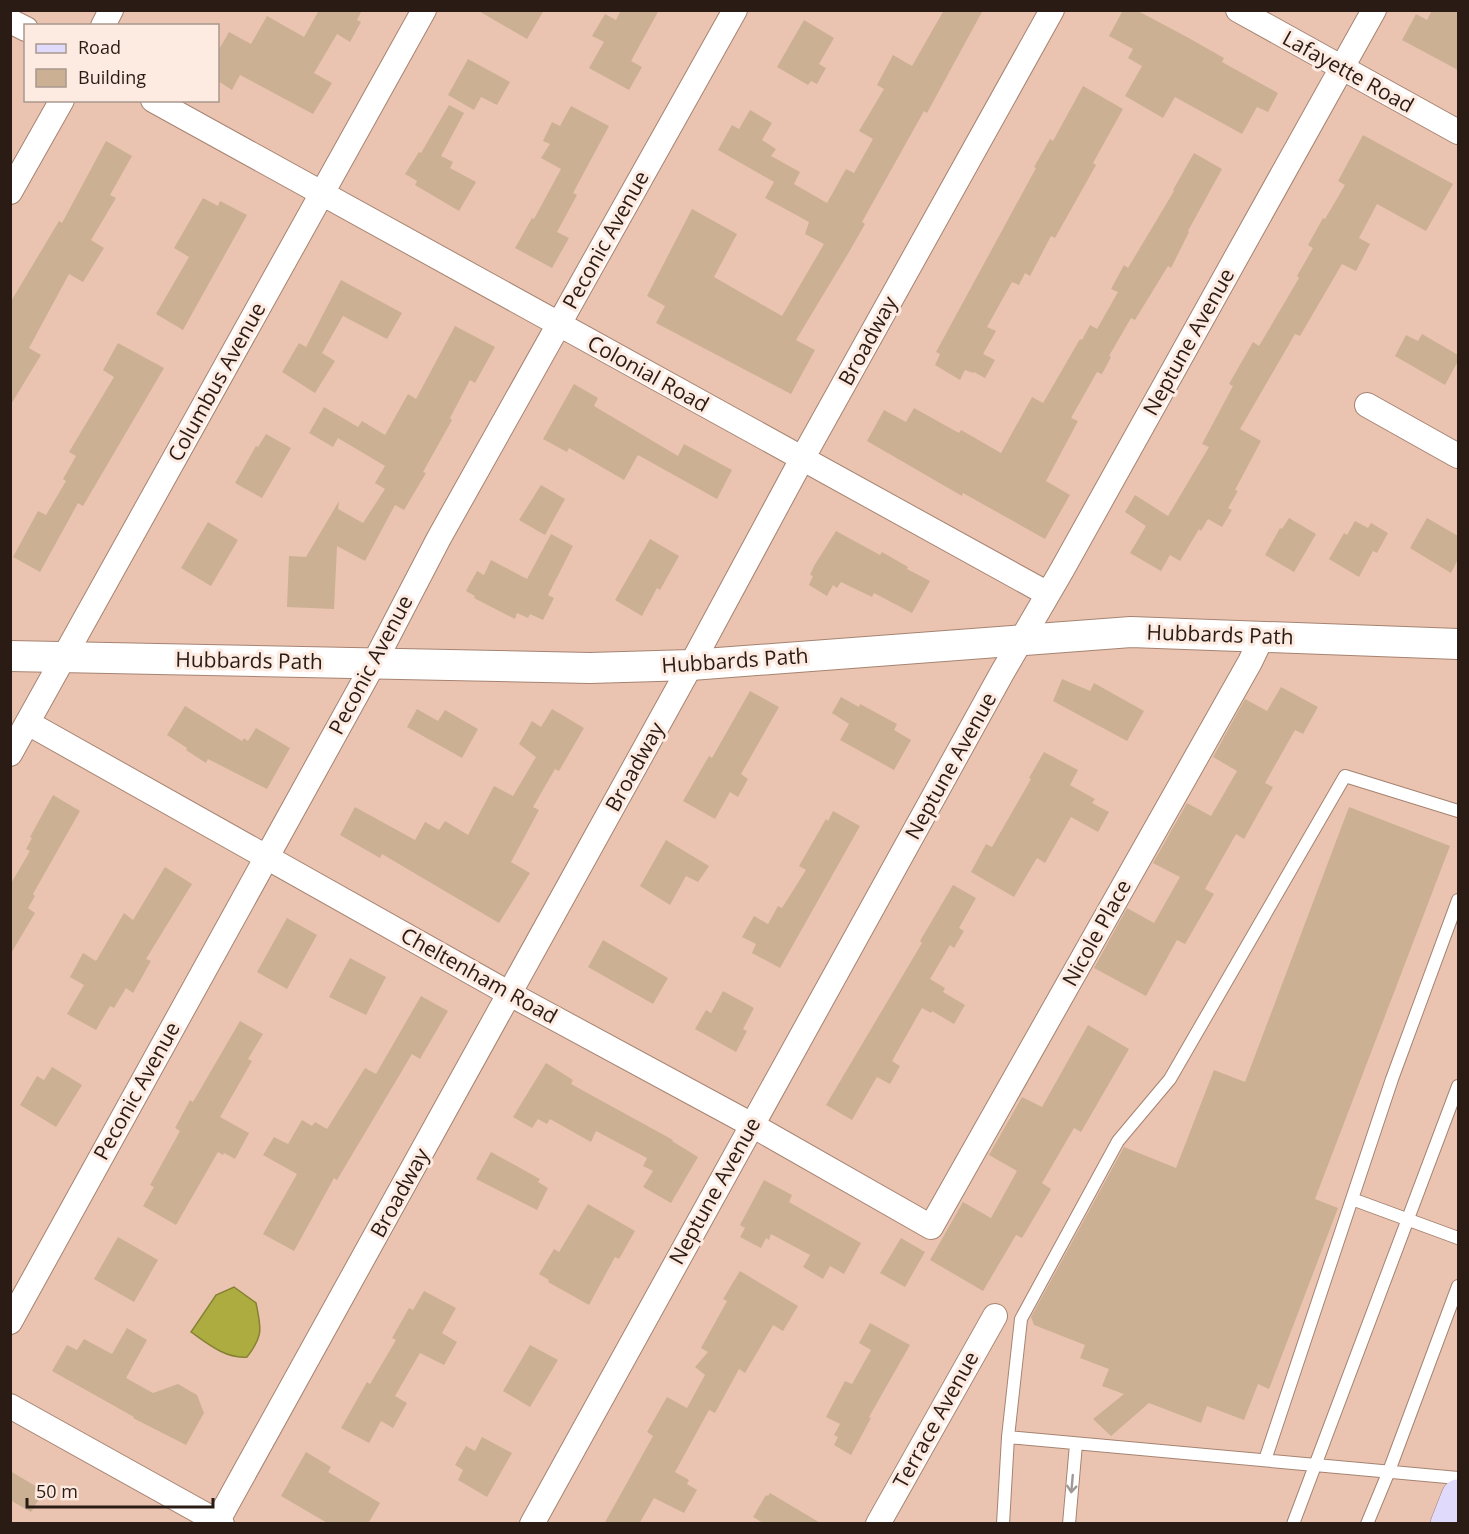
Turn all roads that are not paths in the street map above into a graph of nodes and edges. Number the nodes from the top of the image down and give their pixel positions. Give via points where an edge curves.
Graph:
1 (111, 10) edge
2 (424, 10) edge
3 (735, 10) edge
4 (1052, 10) edge
5 (1238, 10) edge
6 (1374, 10) edge
7 (10, 21) edge
8 (104, 24) edge
9 (24, 28) edge
10 (1341, 69) junction
11 (61, 102) edge
12 (157, 102) edge
13 (1458, 132) edge
14 (10, 192) edge
15 (322, 195) junction
16 (559, 325) junction
17 (1367, 405) dead end
18 (1458, 456) edge
19 (802, 459) junction
20 (1048, 594) junction
21 (1262, 637) junction
22 (1020, 642) junction
23 (1458, 644) edge
24 (10, 656) edge
25 (65, 656) junction
26 (374, 663) junction
27 (691, 666) junction
28 (28, 723) junction
29 (10, 754) edge
30 (1458, 811) edge
31 (267, 856) junction
32 (1458, 900) edge
33 (510, 994) junction
34 (1458, 1086) edge
35 (752, 1125) junction
36 (1352, 1199) junction
37 (1409, 1220) junction
38 (931, 1227) joint
39 (1458, 1238) edge
40 (1458, 1286) edge
41 (994, 1316) dead end
42 (10, 1322) edge
43 (10, 1406) edge
44 (1008, 1437) junction
45 (1076, 1444) junction
46 (1265, 1460) junction
47 (1316, 1465) junction
48 (1389, 1471) junction
49 (1458, 1478) edge
50 (1458, 1496) edge
51 (219, 1523) edge
52 (532, 1524) edge
53 (878, 1524) edge
54 (1003, 1524) edge
55 (1069, 1524) edge
56 (1293, 1524) edge
57 (1367, 1524) edge
58 (1447, 1524) edge

1 - 8 street
2 - 15 street, Columbus Avenue
3 - 16 street, Peconic Avenue
4 - 19 street, Broadway
5 - 10 street, Lafayette Road
6 - 10 street, Neptune Avenue
7 - 9 street
10 - 13 street, Lafayette Road
10 - 20 street, Neptune Avenue
11 - 14 street
12 - 15 street, Colonial Road
15 - 16 street, Colonial Road
15 - 25 street, Columbus Avenue
16 - 19 street, Colonial Road
16 - 26 street, Peconic Avenue
17 - 18 street
19 - 20 street, Colonial Road
19 - 27 street, Broadway
20 - 22 street, Neptune Avenue
21 - 22 street, Hubbards Path via 1131,632
21 - 23 street, Hubbards Path
21 - 38 street, Nicole Place
22 - 27 street, Hubbards Path
22 - 35 street, Neptune Avenue
24 - 25 street, Hubbards Path
25 - 26 street, Hubbards Path
25 - 28 street, Columbus Avenue
26 - 27 street, Hubbards Path
26 - 31 street, Peconic Avenue
27 - 33 street, Broadway
28 - 29 street, Columbus Avenue
28 - 31 street, Cheltenham Road
30 - 44 lane via 1345,776 1170,1079 1118,1141 1026,1310
31 - 33 street, Cheltenham Road
31 - 42 street, Peconic Avenue
32 - 36 lane
33 - 35 street, Cheltenham Road
33 - 51 street, Broadway
34 - 37 lane
35 - 38 street, Cheltenham Road
35 - 52 street, Neptune Avenue
36 - 37 lane
36 - 46 lane
37 - 39 lane
37 - 47 lane
40 - 48 lane
41 - 53 street, Terrace Avenue
43 - 51 street
44 - 45 lane
44 - 54 lane
45 - 46 lane
45 -> 55 lane
46 - 47 lane
47 - 48 lane
47 - 56 lane
48 - 49 lane
48 - 57 lane
50 - 58 main road

